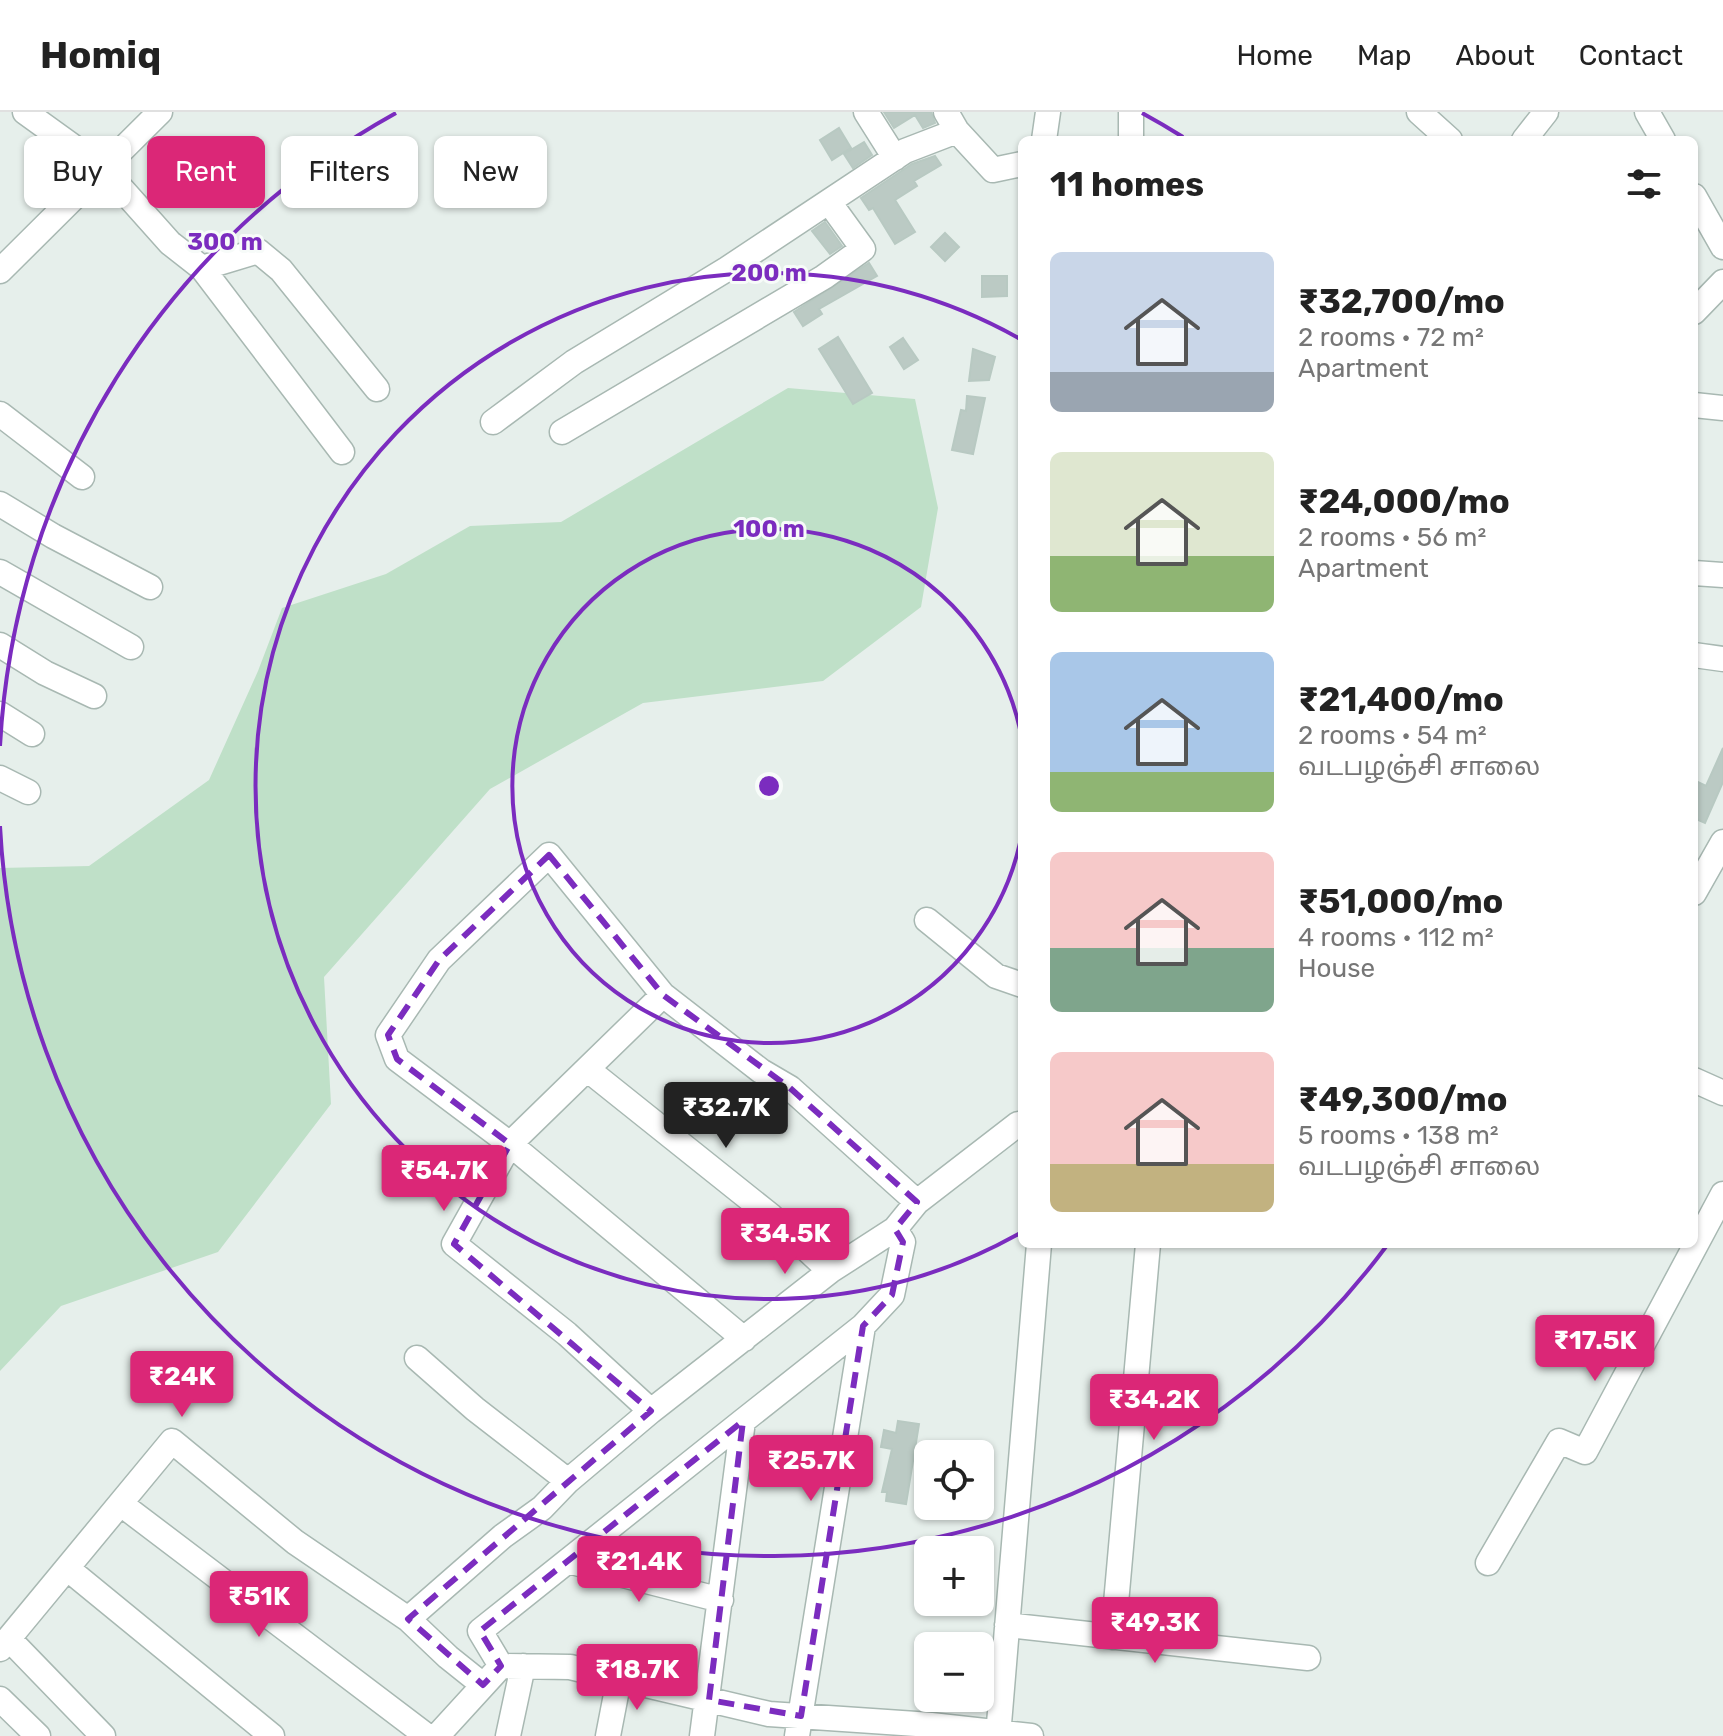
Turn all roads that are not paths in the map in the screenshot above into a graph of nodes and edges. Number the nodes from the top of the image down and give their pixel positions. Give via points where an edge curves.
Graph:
1 (25, 112) edge
2 (160, 112) edge
3 (866, 112) edge
4 (1048, 112) edge
5 (1131, 112) edge
6 (1419, 112) edge
7 (1546, 112) edge
8 (1647, 112) edge
9 (952, 122) edge
10 (58, 136) edge
11 (1045, 136) edge
12 (1131, 136) edge
13 (1446, 136) edge
14 (1527, 136) edge
15 (1661, 136) edge
16 (131, 142) edge
17 (895, 158) junction
18 (1018, 165) edge
19 (131, 199) edge
20 (829, 202) junction
21 (1698, 203) edge
22 (64, 208) edge
23 (1723, 247) edge
24 (202, 268) junction
25 (0, 271) edge
26 (1723, 282) edge
27 (1698, 308) edge
28 (377, 389) dead end
29 (1698, 405) edge
30 (1723, 408) edge
31 (0, 414) edge
32 (493, 422) dead end
33 (562, 432) dead end
34 (342, 452) dead end
35 (82, 477) dead end
36 (0, 504) edge
37 (0, 572) edge
38 (1698, 573) edge
39 (1723, 575) edge
40 (150, 587) dead end
41 (0, 645) edge
42 (131, 647) dead end
43 (1698, 656) edge
44 (1723, 659) edge
45 (94, 696) dead end
46 (0, 714) edge
47 (32, 734) dead end
48 (0, 778) edge
49 (28, 792) dead end
50 (1723, 842) edge
51 (1698, 886) edge
52 (927, 920) dead end
53 (1018, 984) edge
54 (663, 995) junction
55 (587, 1069) junction
56 (1698, 1082) edge
57 (1723, 1093) edge
58 (1018, 1124) edge
59 (510, 1144) junction
60 (1723, 1194) edge
61 (917, 1202) junction
62 (895, 1229) junction
63 (1698, 1241) edge
64 (1039, 1248) edge
65 (1148, 1248) edge
66 (1694, 1248) edge
67 (830, 1271) junction
68 (863, 1326) junction
69 (744, 1339) junction
70 (417, 1358) dead end
71 (651, 1411) junction
72 (743, 1421) junction
73 (568, 1481) junction
74 (121, 1504) junction
75 (568, 1561) junction
76 (1488, 1563) dead end
77 (68, 1569) junction
78 (721, 1600) junction
79 (408, 1619) junction
80 (1007, 1625) junction
81 (1113, 1637) junction
82 (4, 1644) edge
83 (1308, 1658) dead end
84 (512, 1666) junction
85 (619, 1679) junction
86 (483, 1685) junction
87 (0, 1699) edge
88 (709, 1700) junction
89 (799, 1726) edge
90 (259, 1732) edge
91 (998, 1734) edge
92 (38, 1736) edge
93 (103, 1736) edge
94 (427, 1736) edge
95 (437, 1736) edge
96 (508, 1736) edge
97 (608, 1736) edge
98 (702, 1736) edge
99 (1031, 1736) edge

1 - 10 street
2 - 16 street
3 - 17 street
4 - 11 street
5 - 12 street
6 - 13 street
7 - 14 street
8 - 15 street
9 - 17 street
9 - 18 street via 993,170
17 - 20 street
19 - 24 street via 170,243
20 - 32 street via 574,362
20 - 33 street via 863,249
21 - 23 street
22 - 25 street
24 - 28 street via 258,251 281,270
24 - 34 street
26 - 27 street
29 - 30 street
31 - 35 street
36 - 40 street
37 - 42 street
38 - 39 street
41 - 45 street
43 - 44 street
46 - 47 street
48 - 49 street
50 - 51 street
52 - 53 street via 996,976
54 - 55 street
54 - 59 street via 549,855 439,960 388,1035 397,1059
54 - 61 street via 790,1088
55 - 59 street
55 - 67 street via 771,1216
56 - 57 street
58 - 61 street
59 - 69 street
59 - 71 street via 454,1244 567,1334
60 - 63 street
61 - 62 street
62 - 67 street
62 - 68 street via 903,1242 892,1295
64 - 80 street
65 - 81 street
66 - 76 street via 1585,1452 1559,1441
67 - 69 street
68 - 72 street
68 - 89 street
69 - 71 street
70 - 73 street
71 - 73 street
72 - 75 street
72 - 78 street
73 - 79 street
74 - 77 street
74 - 79 street via 172,1441 295,1542
74 - 94 street
75 - 78 street
75 - 84 street via 480,1631
77 - 82 street
77 - 90 street
78 - 88 street
79 - 86 street
80 - 81 street
80 - 91 street
81 - 83 street
82 - 93 street
84 - 85 street via 570,1667
84 - 86 street
84 - 96 street
85 - 88 street
85 - 97 street
86 - 95 street
87 - 92 street
88 - 89 street
88 - 98 street
89 - 91 street
91 - 99 street

